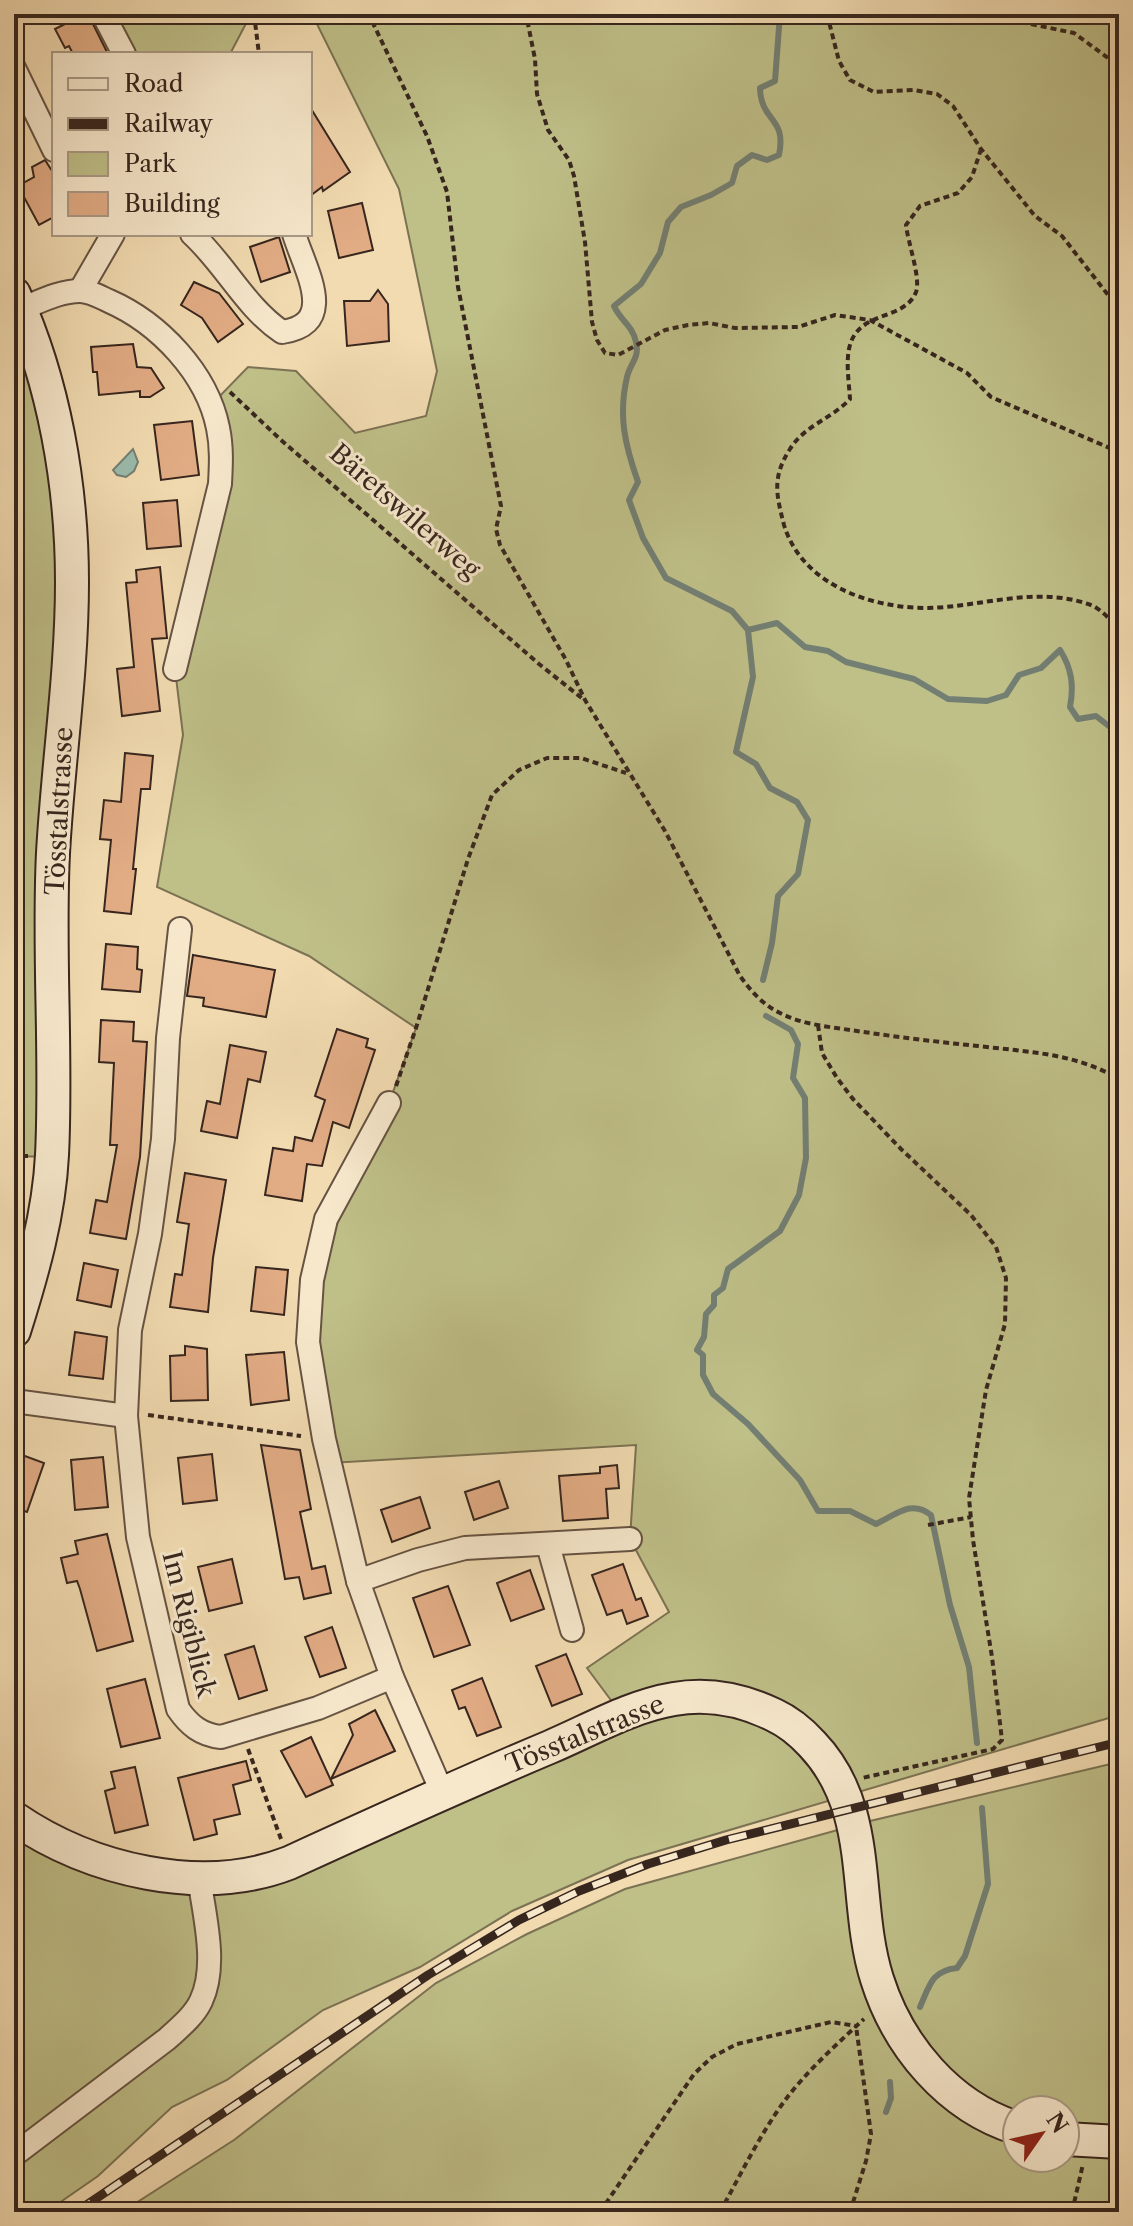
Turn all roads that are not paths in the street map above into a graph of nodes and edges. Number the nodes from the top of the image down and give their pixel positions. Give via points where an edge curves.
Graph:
1 (103, 14) edge
2 (123, 52) edge
3 (14, 68) edge
4 (52, 146) edge
5 (194, 236) edge
6 (295, 236) edge
7 (104, 240) edge
8 (80, 291) junction
9 (17, 302) edge
10 (175, 669) dead end
11 (180, 929) dead end
12 (389, 1103) road end
13 (14, 1331) edge
14 (14, 1401) edge
15 (126, 1416) junction
16 (630, 1539) dead end
17 (548, 1545) junction
18 (358, 1581) junction
19 (572, 1630) dead end
20 (392, 1677) junction
21 (442, 1792) junction
22 (14, 1818) edge
23 (199, 1877) junction
24 (1001, 2121) edge
25 (1081, 2140) edge
26 (1119, 2142) edge
27 (14, 2155) edge

1 - 2 street
3 - 4 street
5 - 6 street via 263,319 282,332 299,329 317,305
7 - 8 street
8 - 9 street
8 - 10 street via 129,310 160,334 203,389 218,428 220,484
9 - 13 main road, Tösstalstrasse via 44,378 61,454 72,581 53,855 52,1157 36,1258
11 - 15 street, Im Rigiblick via 163,1139 130,1330
12 - 18 street via 326,1219 312,1280 308,1342 324,1439
14 - 15 street
15 - 20 street, Im Rigiblick via 138,1537 178,1709 187,1722 221,1737 318,1708
16 - 17 street
17 - 18 street via 465,1548
17 - 19 street
18 - 20 street
20 - 21 street
21 - 23 main road, Tösstalstrasse via 289,1863 239,1877
21 - 24 main road, Tösstalstrasse via 641,1708 688,1697 730,1699 782,1718 820,1753 840,1783 858,1840 869,1953 900,2033 927,2069 958,2097
22 - 23 main road, Tösstalstrasse via 107,1862
23 - 27 street via 209,1963 200,2004 167,2039
25 - 26 main road

